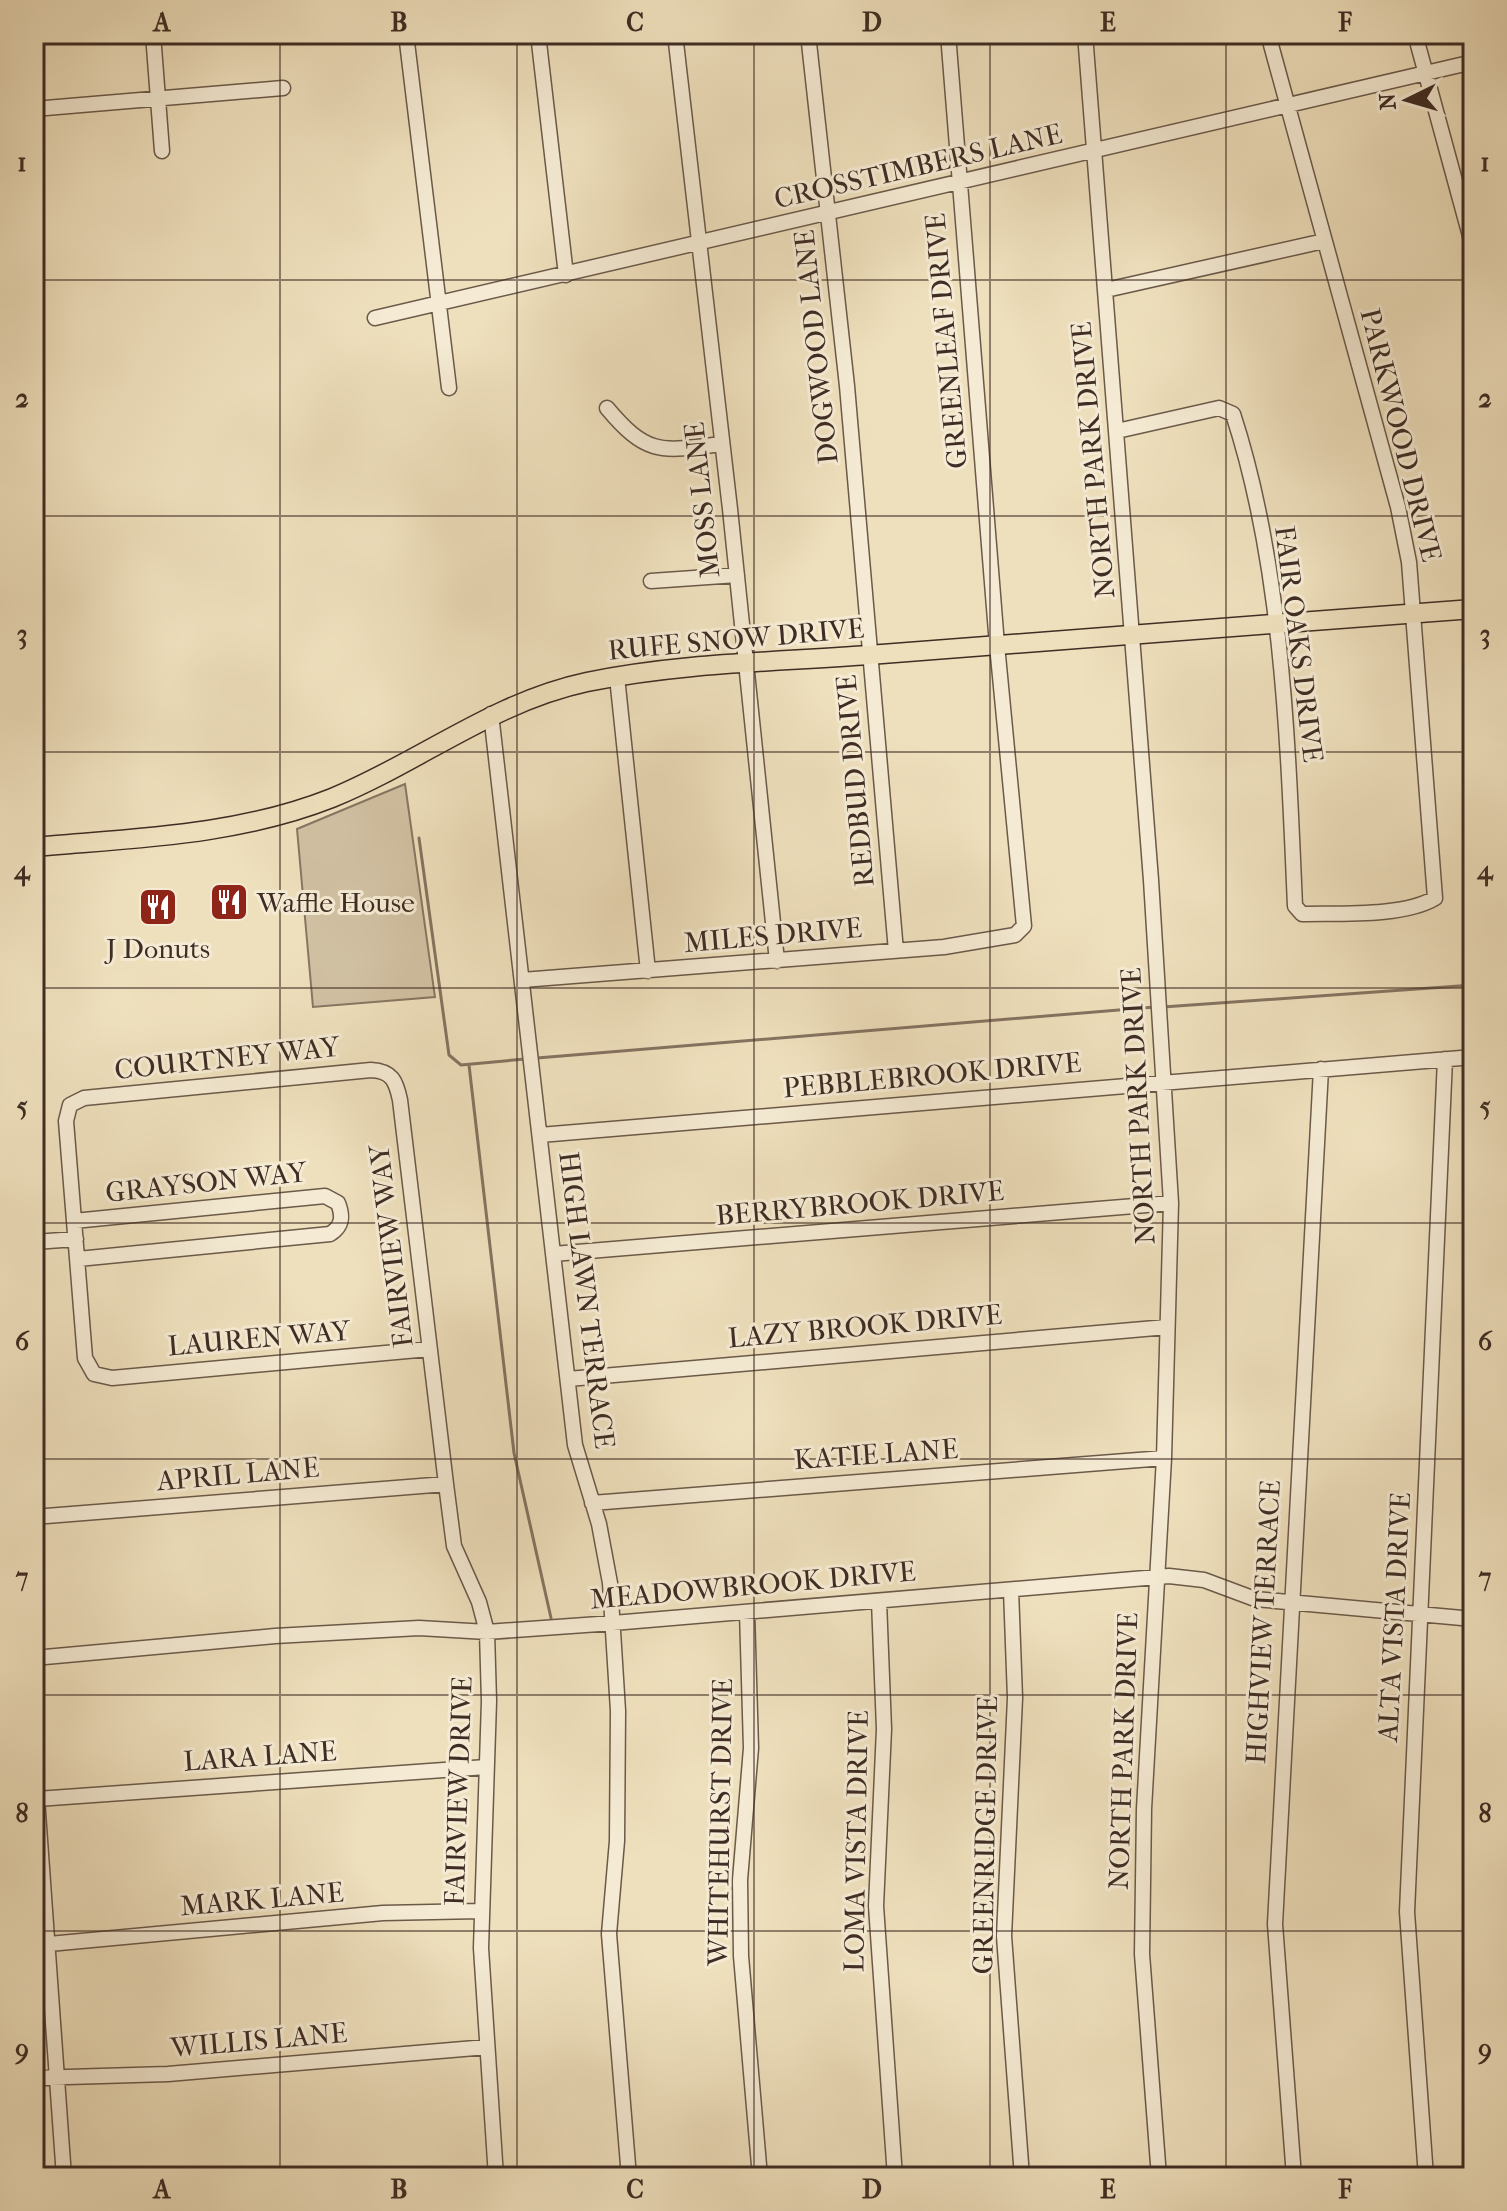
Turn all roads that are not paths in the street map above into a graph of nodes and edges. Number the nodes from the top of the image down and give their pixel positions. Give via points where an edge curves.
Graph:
1 (153, 34) edge
2 (406, 34) edge
3 (538, 34) edge
4 (675, 34) edge
5 (808, 34) edge
6 (948, 34) edge
7 (1085, 34) edge
8 (1268, 34) edge
9 (1415, 34) edge
10 (1473, 62) edge
11 (1425, 73) junction
12 (283, 88) dead end
13 (158, 98) junction
14 (1287, 103) junction
15 (34, 109) edge
16 (162, 151) dead end
17 (1095, 151) junction
18 (960, 183) junction
19 (828, 214) junction
20 (1324, 241) junction
21 (699, 243) junction
22 (1473, 247) edge
23 (566, 275) junction
24 (1106, 290) junction
25 (439, 303) junction
26 (375, 318) dead end
27 (449, 388) dead end
28 (607, 408) dead end
29 (1117, 431) junction
30 (722, 444) junction
31 (737, 575) junction
32 (651, 581) dead end
33 (1473, 609) edge
34 (1415, 614) junction
35 (1275, 624) junction
36 (1133, 635) junction
37 (997, 645) junction
38 (870, 655) junction
39 (744, 663) junction
40 (617, 677) junction
41 (491, 714) junction
42 (34, 847) edge
43 (1295, 906) joint
44 (1024, 926) joint
45 (896, 951) junction
46 (777, 961) junction
47 (648, 971) junction
48 (522, 980) junction
49 (1473, 1057) edge
50 (1445, 1059) junction
51 (1321, 1069) junction
52 (390, 1074) joint
53 (1164, 1082) junction
54 (540, 1135) junction
55 (1171, 1203) junction
56 (74, 1221) junction
57 (76, 1239) junction
58 (34, 1242) edge
59 (553, 1254) junction
60 (78, 1259) junction
61 (1167, 1327) junction
62 (429, 1349) junction
63 (568, 1379) junction
64 (437, 1415) joint
65 (1164, 1458) junction
66 (446, 1484) junction
67 (592, 1503) junction
68 (34, 1517) edge
69 (1157, 1577) junction
70 (1011, 1590) junction
71 (879, 1601) junction
72 (1290, 1603) junction
73 (747, 1612) junction
74 (1421, 1614) junction
75 (1473, 1619) edge
76 (613, 1623) junction
77 (487, 1632) junction
78 (34, 1658) edge
79 (34, 1756) edge
80 (486, 1767) junction
81 (37, 1799) junction
82 (480, 1911) junction
83 (49, 1944) junction
84 (487, 2047) junction
85 (58, 2076) junction
86 (34, 2078) edge
87 (64, 2177) edge
88 (496, 2177) edge
89 (629, 2177) edge
90 (760, 2177) edge
91 (895, 2177) edge
92 (1022, 2177) edge
93 (1159, 2177) edge
94 (1294, 2177) edge
95 (1426, 2177) edge

1 - 13 street
2 - 25 street
3 - 23 street
4 - 21 street, MOSS LANE
5 - 19 street, DOGWOOD LANE
6 - 18 street, GREENLEAF DRIVE
7 - 17 street, NORTH PARK DRIVE
8 - 14 street, PARKWOOD DRIVE
9 - 11 street
10 - 11 street, CROSSTIMBERS LANE
11 - 14 street, CROSSTIMBERS LANE
11 - 22 street
12 - 13 street
13 - 15 street
13 - 16 street
14 - 17 street, CROSSTIMBERS LANE
14 - 20 street, PARKWOOD DRIVE
17 - 18 street, CROSSTIMBERS LANE
17 - 24 street, NORTH PARK DRIVE
18 - 19 street, CROSSTIMBERS LANE
18 - 37 street, GREENLEAF DRIVE
19 - 21 street, CROSSTIMBERS LANE
19 - 38 street, DOGWOOD LANE
20 - 24 street
20 - 34 street, PARKWOOD DRIVE via 1398,507
21 - 23 street, CROSSTIMBERS LANE
21 - 30 street, MOSS LANE
23 - 25 street, CROSSTIMBERS LANE
24 - 29 street, NORTH PARK DRIVE
25 - 26 street, CROSSTIMBERS LANE
25 - 27 street
28 - 30 street via 633,437 658,448
29 - 35 street, FAIR OAKS DRIVE via 1219,408 1233,414 1268,565
29 - 36 street, NORTH PARK DRIVE
30 - 31 street, MOSS LANE
31 - 32 street
31 - 39 street, MOSS LANE
33 - 34 main road, RUFE SNOW DRIVE
34 - 35 main road, RUFE SNOW DRIVE
34 - 43 street, PARKWOOD DRIVE via 1436,892 1429,902 1352,913 1302,914
35 - 36 main road, RUFE SNOW DRIVE
35 - 43 street, FAIR OAKS DRIVE
36 - 37 main road, RUFE SNOW DRIVE
36 - 53 street, NORTH PARK DRIVE
37 - 38 main road, RUFE SNOW DRIVE
37 - 44 street, GREENLEAF DRIVE
38 - 39 main road, RUFE SNOW DRIVE
38 - 45 street, REDBUD DRIVE
39 - 40 main road, RUFE SNOW DRIVE
39 - 46 street, MOSS LANE
40 - 41 main road, RUFE SNOW DRIVE via 561,688
40 - 47 street
41 - 42 main road, RUFE SNOW DRIVE via 337,795 275,817 193,834
41 - 48 street, HIGH LAWN TERRACE
44 - 45 street, MILES DRIVE via 1003,938
45 - 46 street, MILES DRIVE
46 - 47 street, MILES DRIVE
47 - 48 street, MILES DRIVE
48 - 54 street, HIGH LAWN TERRACE
49 - 50 street, PEBBLEBROOK DRIVE
50 - 51 street, PEBBLEBROOK DRIVE
50 - 74 street, ALTA VISTA DRIVE
51 - 53 street, PEBBLEBROOK DRIVE
51 - 72 street, HIGHVIEW TERRACE
52 - 56 street, COURTNEY WAY via 356,1072 84,1098 70,1105 66,1121
52 - 62 street, FAIRVIEW WAY via 400,1100
53 - 54 street, PEBBLEBROOK DRIVE
53 - 55 street, NORTH PARK DRIVE
54 - 59 street, HIGH LAWN TERRACE
55 - 59 street, BERRYBROOK DRIVE
55 - 61 street, NORTH PARK DRIVE
56 - 57 street
56 - 60 street, GRAYSON WAY via 325,1196 334,1198 342,1213 330,1234
57 - 58 street
57 - 60 street
59 - 63 street, HIGH LAWN TERRACE
60 - 62 street, LAUREN WAY via 85,1358 94,1374 112,1378
61 - 63 street, LAZY BROOK DRIVE
61 - 65 street, NORTH PARK DRIVE
62 - 64 street, FAIRVIEW WAY
63 - 67 street, HIGH LAWN TERRACE via 575,1445
64 - 66 street, FAIRVIEW DRIVE
65 - 67 street, KATIE LANE
65 - 69 street, NORTH PARK DRIVE
66 - 68 street, APRIL LANE
66 - 77 street, FAIRVIEW DRIVE via 454,1546
67 - 76 street, HIGH LAWN TERRACE
69 - 70 street, MEADOWBROOK DRIVE
69 - 72 street, MEADOWBROOK DRIVE via 1182,1576 1255,1599
69 - 93 street, NORTH PARK DRIVE via 1142,1954
70 - 71 street, MEADOWBROOK DRIVE
70 - 92 street, GREENRIDGE DRIVE via 1015,1698 1004,1936
71 - 73 street, MEADOWBROOK DRIVE
71 - 91 street, LOMA VISTA DRIVE via 884,1729 876,1906
72 - 74 street, MEADOWBROOK DRIVE
72 - 94 street, HIGHVIEW TERRACE via 1275,1924
73 - 76 street, MEADOWBROOK DRIVE
73 - 90 street, WHITEHURST DRIVE via 751,1748 740,1880 741,1956
74 - 75 street, MEADOWBROOK DRIVE
74 - 95 street, ALTA VISTA DRIVE via 1407,1912
76 - 77 street, MEADOWBROOK DRIVE
76 - 89 street, HIGH LAWN TERRACE via 617,1841 609,1934
77 - 78 street, MEADOWBROOK DRIVE via 419,1628 275,1636
77 - 80 street, FAIRVIEW DRIVE
79 - 81 street
80 - 81 street, LARA LANE
80 - 82 street, FAIRVIEW DRIVE
81 - 83 street
82 - 83 street, MARK LANE via 383,1913
82 - 84 street, FAIRVIEW DRIVE
83 - 85 street
84 - 85 street, WILLIS LANE via 168,2074
84 - 88 street, FAIRVIEW DRIVE
85 - 86 street, WILLIS LANE
85 - 87 street

